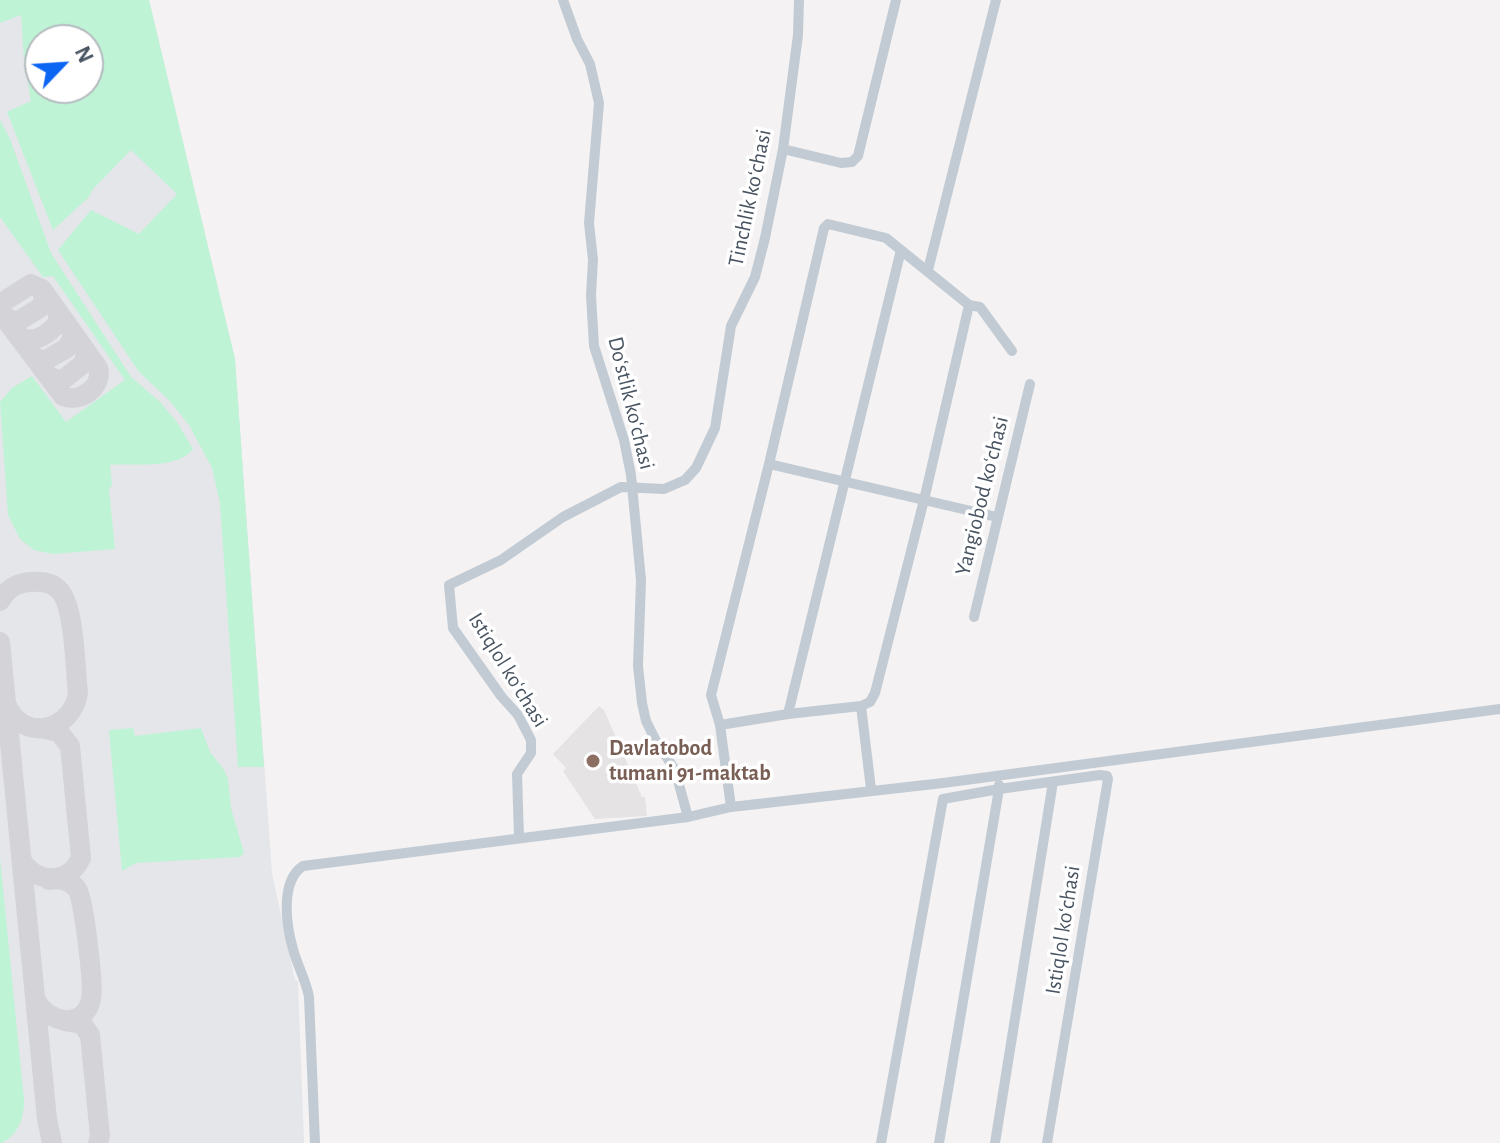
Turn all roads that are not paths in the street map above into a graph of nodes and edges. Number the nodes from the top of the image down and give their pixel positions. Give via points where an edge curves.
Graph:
1 (563, 0) edge
2 (799, 0) edge
3 (896, 0) edge
4 (996, 0) edge
5 (783, 149) junction
6 (901, 250) junction
7 (928, 270) junction
8 (969, 305) junction
9 (1012, 351) dead end
10 (1030, 384) dead end
11 (769, 464) junction
12 (846, 482) junction
13 (632, 486) junction
14 (924, 500) junction
15 (997, 517) junction
16 (974, 617) dead end
17 (861, 706) junction
18 (1500, 709) edge
19 (788, 714) junction
20 (720, 725) junction
21 (1000, 775) junction
22 (1053, 782) junction
23 (871, 789) junction
24 (999, 789) junction
25 (731, 807) junction
26 (688, 817) junction
27 (519, 837) junction
28 (315, 1143) edge
29 (881, 1143) edge
30 (939, 1143) edge
31 (995, 1143) edge
32 (1047, 1143) edge

1 - 13 street, Doʻstlik koʻchasi via 598,92 589,223 592,332
2 - 5 street, Tinchlik koʻchasi
3 - 5 street via 858,156 841,163
4 - 7 street
5 - 13 street, Tinchlik koʻchasi via 755,277 731,326 715,428 706,452 674,486
6 - 7 street
6 - 11 street via 886,238 826,225
6 - 12 street
7 - 8 street
8 - 9 street via 980,307
8 - 14 street
10 - 15 street, Yangiobod koʻchasi
11 - 12 street
11 - 20 street via 711,695
12 - 14 street
12 - 19 street
13 - 26 street, Doʻstlik koʻchasi via 641,580 642,703 646,721 675,770
13 - 27 street, Istiqlol koʻchasi via 572,512 517,551 449,585 453,628 531,740 531,753 517,774
14 - 15 street
14 - 17 street via 875,693
15 - 16 street, Yangiobod koʻchasi
17 - 19 street
17 - 23 street
18 - 21 street
19 - 20 street
20 - 25 street
21 - 23 street
21 - 24 street
22 - 24 street, Istiqlol koʻchasi
22 - 31 street, Istiqlol koʻchasi
22 - 32 street, Istiqlol koʻchasi via 1100,775 1108,779
23 - 25 street
24 - 29 street, Istiqlol koʻchasi via 943,799
24 - 30 street
25 - 26 street
26 - 27 street
27 - 28 street via 311,864 293,874 288,887 289,929 309,997

